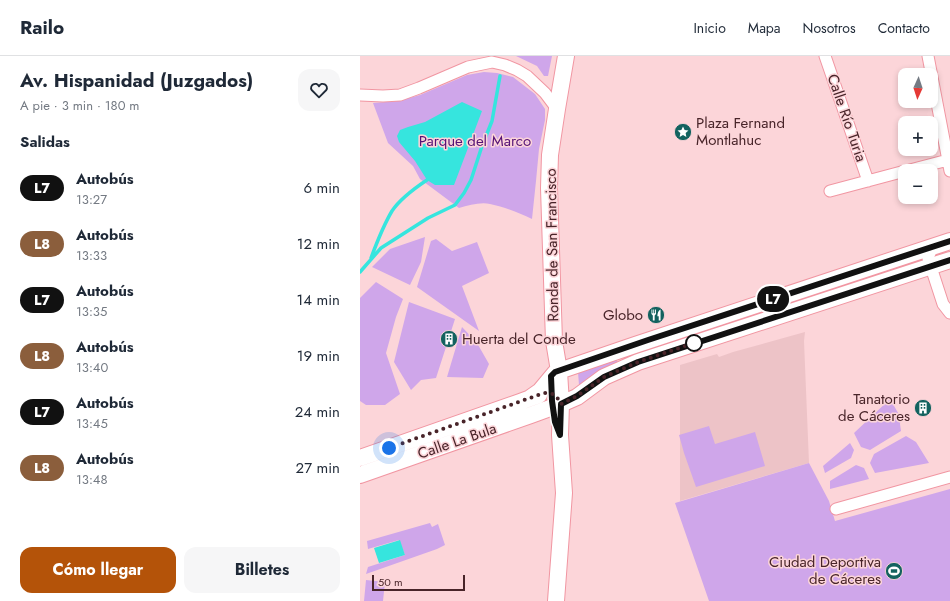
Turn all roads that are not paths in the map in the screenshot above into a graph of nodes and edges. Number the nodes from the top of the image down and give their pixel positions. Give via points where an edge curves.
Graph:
1 (566, 56) edge
2 (825, 56) edge
3 (928, 56) edge
4 (360, 95) edge
5 (557, 109) junction
6 (949, 166) edge
7 (938, 167) edge
8 (898, 173) edge
9 (868, 181) junction
10 (830, 191) dead end
11 (950, 241) edge
12 (932, 248) junction
13 (950, 260) edge
14 (931, 267) junction
15 (950, 313) edge
16 (635, 345) junction
17 (638, 362) junction
18 (555, 374) junction
19 (530, 398) junction
20 (555, 401) junction
21 (531, 415) junction
22 (558, 430) junction
23 (360, 458) edge
24 (360, 475) edge
25 (950, 477) edge
26 (836, 509) dead end
27 (556, 601) edge

1 - 5 main road, Ronda de San Francisco
2 - 9 street, Calle Río Turia
3 - 6 street
4 - 5 street via 400,95 468,67 492,62 505,65 527,76
5 - 18 main road, Ronda de San Francisco via 550,154 549,188
6 - 7 street
8 - 9 street
9 - 10 street
11 - 12 main road
12 - 14 street via 928,258
12 - 16 main road
13 - 14 main road
14 - 15 street via 943,304
14 - 17 main road
16 - 17 street
16 - 18 main road
17 - 20 main road via 604,377 577,396
18 - 19 main road, Calle La Bula
18 - 20 main road, Ronda de San Francisco
19 - 20 main road, Calle La Bula via 544,393
19 - 23 main road, Calle La Bula
20 - 21 main road, Calle La Bula
20 - 22 main road, Ronda de San Francisco
21 - 22 main road
21 - 24 main road, Calle La Bula
22 - 27 main road, Ronda de San Francisco via 564,493
25 - 26 street

